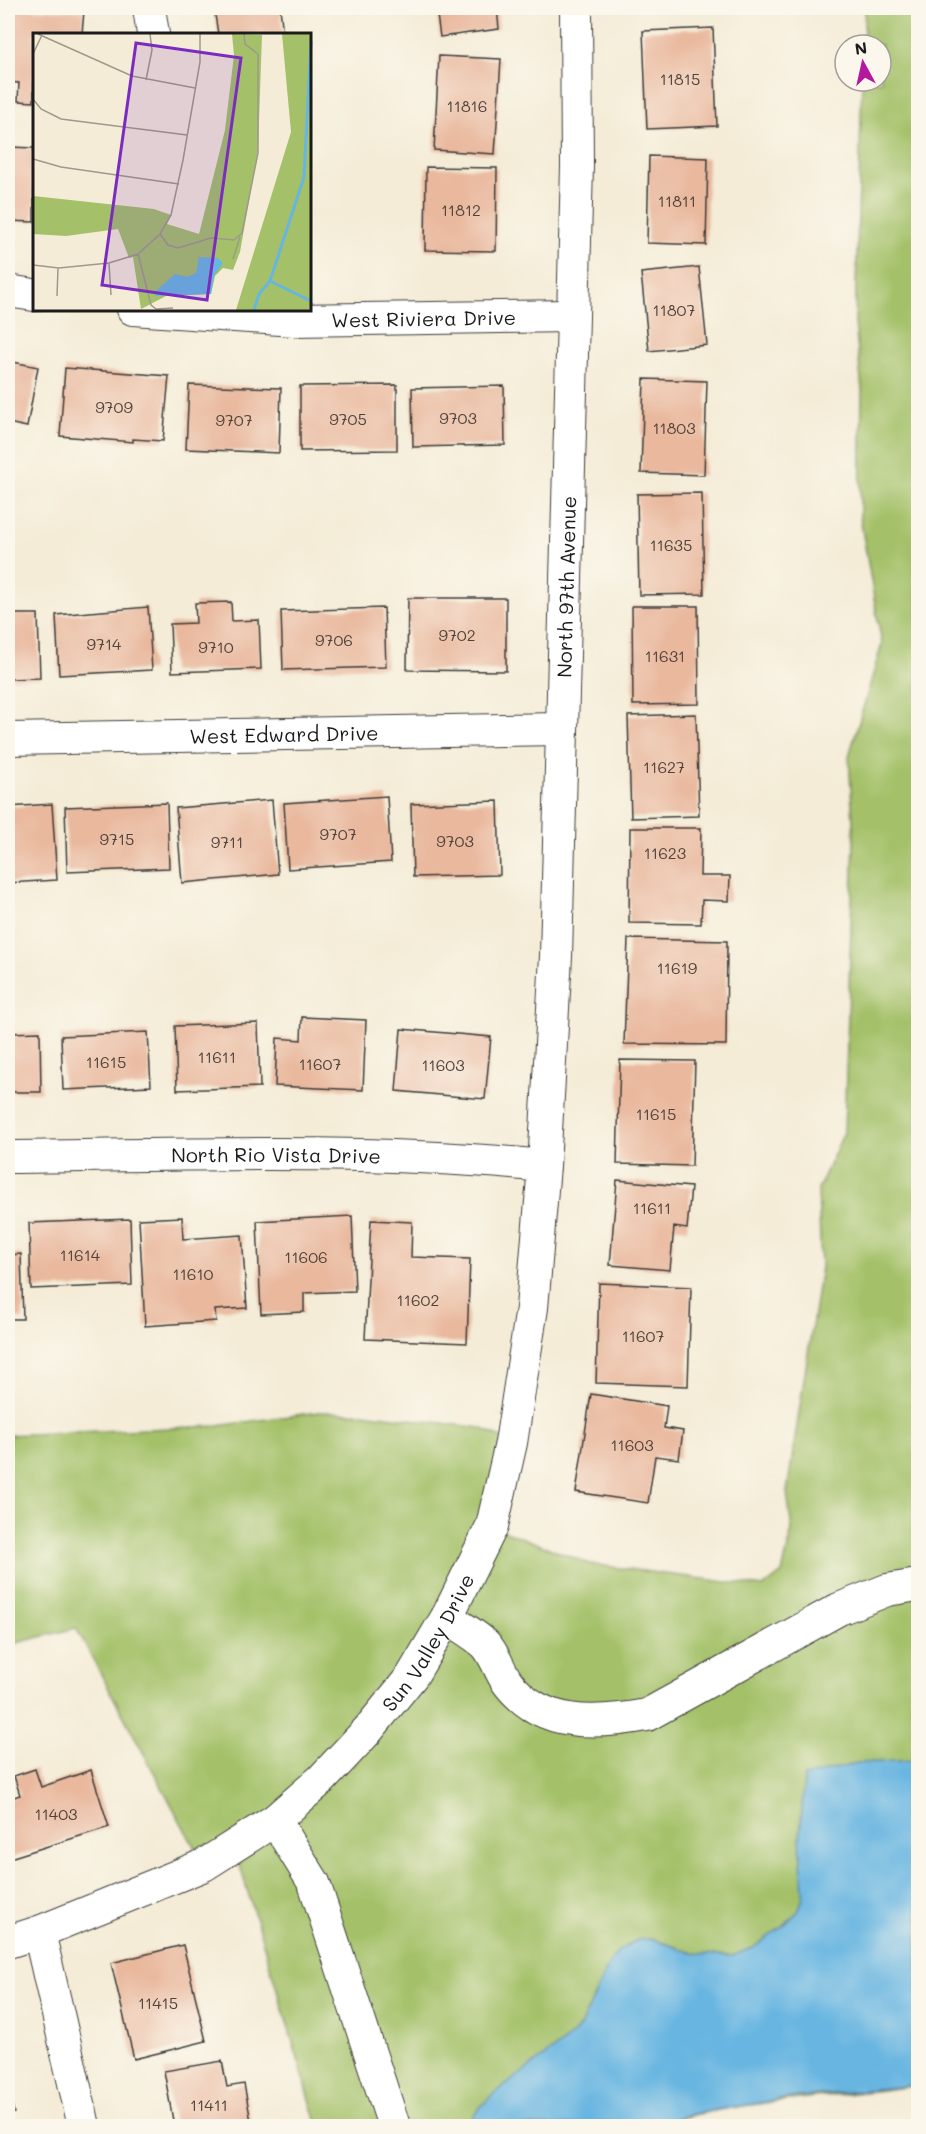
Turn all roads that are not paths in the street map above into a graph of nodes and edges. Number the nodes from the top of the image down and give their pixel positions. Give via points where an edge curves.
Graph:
1 (149, 8) edge
2 (576, 8) edge
3 (153, 33) edge
4 (8, 291) edge
5 (33, 295) edge
6 (149, 310) edge
7 (571, 316) junction
8 (560, 729) junction
9 (8, 739) edge
10 (8, 1157) edge
11 (544, 1166) junction
12 (918, 1585) edge
13 (447, 1617) junction
14 (275, 1820) junction
15 (39, 1932) junction
16 (8, 1942) edge
17 (84, 2127) edge
18 (394, 2127) edge

1 - 3 street
2 - 7 street, North 97th Avenue via 578,87
4 - 5 street
6 - 7 street, West Riviera Drive via 294,320
7 - 8 street, North 97th Avenue
8 - 9 street, West Edward Drive
8 - 11 street, North 97th Avenue via 556,956
10 - 11 street, North Rio Vista Drive via 352,1153
11 - 13 street, Sun Valley Drive via 532,1308 511,1443 492,1526
12 - 13 street via 887,1590 839,1609 647,1714 615,1721 574,1721 529,1706 508,1683 486,1644
13 - 14 street, Sun Valley Drive via 412,1676 368,1730 322,1779
14 - 15 street, Sun Valley Drive via 204,1865
14 - 18 street via 314,1883
15 - 16 street, Sun Valley Drive
15 - 17 street

